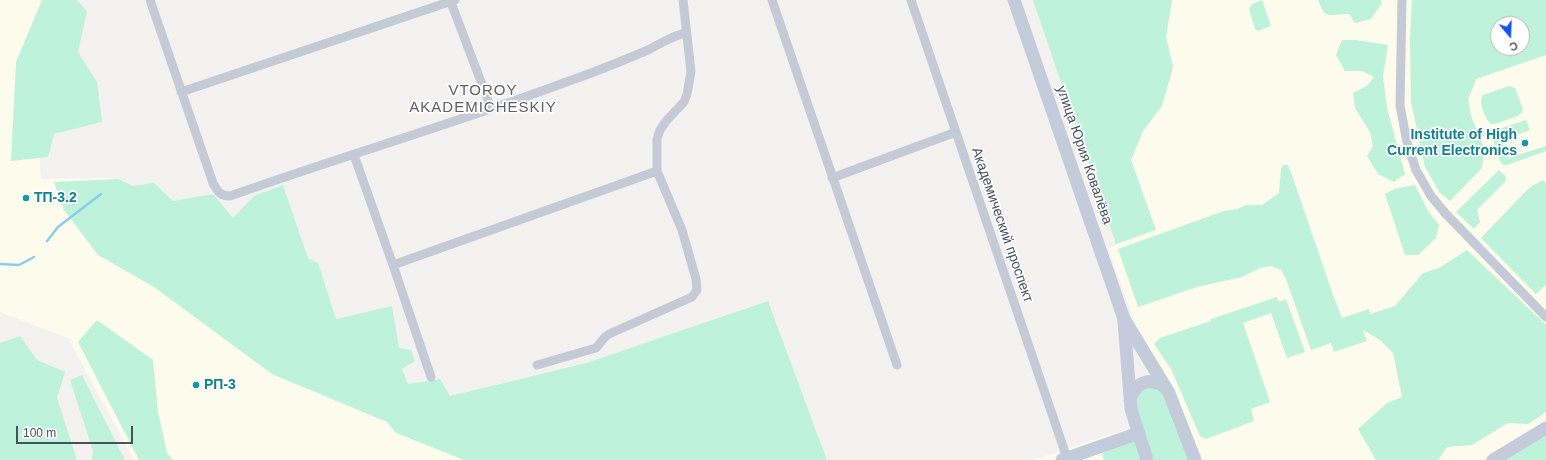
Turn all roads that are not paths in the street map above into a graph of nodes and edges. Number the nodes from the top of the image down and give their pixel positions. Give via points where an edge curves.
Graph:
1 (150, 0) edge
2 (452, 0) edge
3 (683, 0) edge
4 (772, 0) edge
5 (911, 0) edge
6 (1014, 0) edge
7 (1402, 0) edge
8 (686, 33) junction
9 (181, 92) junction
10 (491, 108) junction
11 (956, 132) junction
12 (354, 155) junction
13 (657, 171) junction
14 (832, 178) junction
15 (393, 265) junction
16 (1546, 317) edge
17 (1124, 320) junction
18 (537, 365) dead end
19 (897, 365) dead end
20 (430, 377) dead end
21 (1170, 393) junction
22 (1130, 401) junction
23 (1546, 428) edge
24 (1139, 433) junction
25 (1098, 454) edge
26 (1065, 459) edge
27 (1147, 460) edge
28 (1195, 460) edge
29 (1493, 460) edge

1 - 9 street
2 - 9 street
2 - 10 street
3 - 8 street
4 - 14 street
5 - 11 street, Академический проспект
6 - 17 main road, улица Юрия Ковалёва
7 - 16 street via 1400,106 1416,170 1431,196 1446,214
8 - 10 street via 569,81
8 - 13 street via 691,72 687,94 684,102 660,130
9 - 12 street via 213,183 220,195 230,196
10 - 12 street
11 - 14 street
11 - 26 street, Академический проспект
12 - 15 street
13 - 15 street
13 - 18 street via 682,230 697,290 692,297 609,334 596,348
14 - 19 street
15 - 20 street
17 - 21 main road, улица Юрия Ковалёва
17 - 22 main road, улица Юрия Ковалёва
21 - 22 main road via 1161,384 1150,381 1138,385
21 - 28 main road, улица Юрия Ковалёва
22 - 24 main road, улица Юрия Ковалёва
23 - 29 main road
24 - 25 main road
24 - 27 main road, улица Юрия Ковалёва
25 - 26 main road

